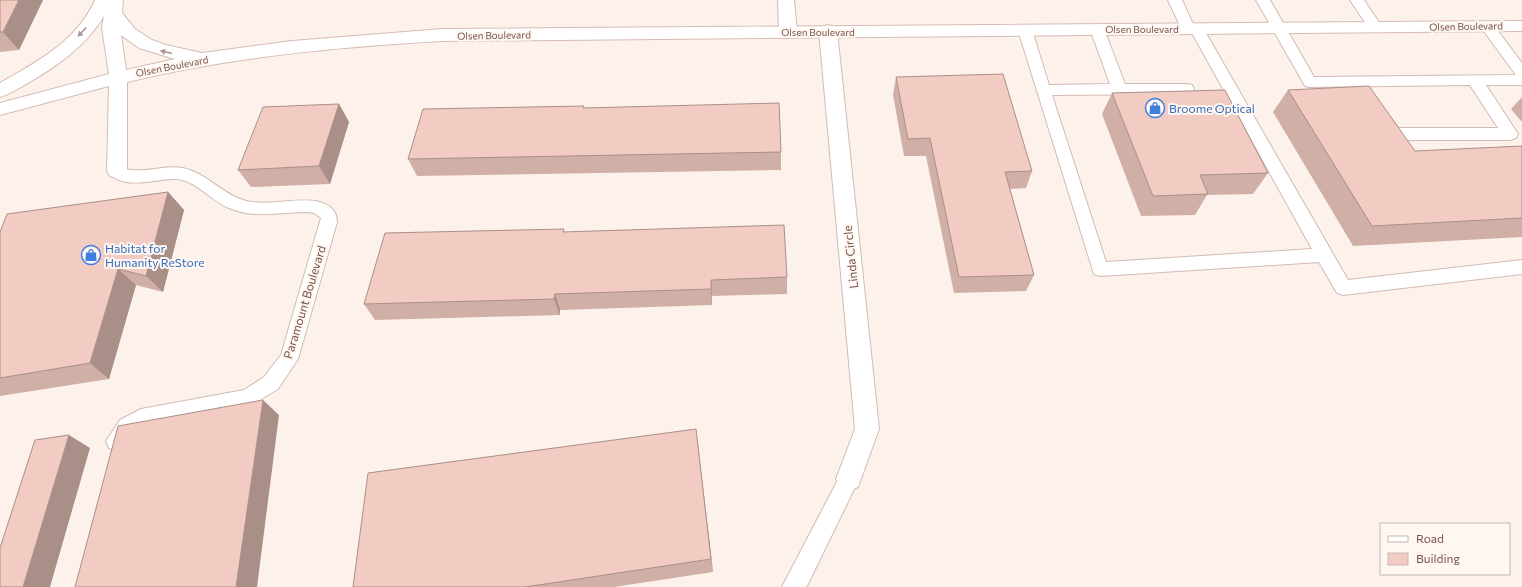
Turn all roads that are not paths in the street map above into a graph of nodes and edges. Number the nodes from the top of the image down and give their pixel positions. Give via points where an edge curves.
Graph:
1 (786, 0) edge
2 (1175, 0) edge
3 (1263, 0) edge
4 (1357, 0) edge
5 (111, 4) edge
6 (1487, 26) junction
7 (1522, 26) edge
8 (1278, 27) junction
9 (1375, 27) junction
10 (1192, 28) junction
11 (1097, 29) junction
12 (1026, 30) junction
13 (828, 31) junction
14 (788, 32) junction
15 (205, 59) junction
16 (1522, 73) edge
17 (118, 77) junction
18 (1522, 80) edge
19 (1475, 81) junction
20 (1359, 82) junction
21 (1119, 89) junction
22 (1187, 89) dead end
23 (1043, 90) junction
24 (0, 91) edge
25 (1367, 95) edge
26 (1376, 108) edge
27 (0, 109) edge
28 (117, 171) joint
29 (1323, 255) junction
30 (1522, 267) edge
31 (111, 458) edge
32 (849, 479) joint
33 (793, 587) edge

1 - 14 main road
2 - 10 lane
3 - 8 lane
4 - 9 lane
15 -> 5 main road via 162,51 130,35
5 - 17 main road, Paramount Boulevard via 111,28
5 -> 24 main road via 64,51
6 - 7 main road, Olsen Boulevard
6 - 9 main road, Olsen Boulevard
6 - 16 lane
8 - 9 main road, Olsen Boulevard
8 - 10 main road, Olsen Boulevard
8 - 20 lane via 1310,82
10 - 11 main road, Olsen Boulevard
10 - 29 lane
11 - 12 main road, Olsen Boulevard
11 - 21 lane
12 - 13 main road, Olsen Boulevard
12 - 23 lane
13 - 14 main road, Olsen Boulevard
13 - 32 main road, Linda Circle via 867,430
14 - 15 main road, Olsen Boulevard via 442,35 317,44
15 - 17 main road, Olsen Boulevard
17 - 27 main road
17 - 28 main road, Paramount Boulevard
18 - 19 lane
19 - 20 lane
19 - 26 lane via 1510,134 1393,134
20 - 25 lane
21 - 22 lane
21 - 23 lane
23 - 29 lane via 1100,269
28 - 31 lane, Paramount Boulevard via 135,177 176,173 193,176 228,202 245,207 316,207 329,215 329,222 289,359 271,383 248,398 148,415 128,426 115,443
29 - 30 lane via 1343,288
32 - 33 lane

